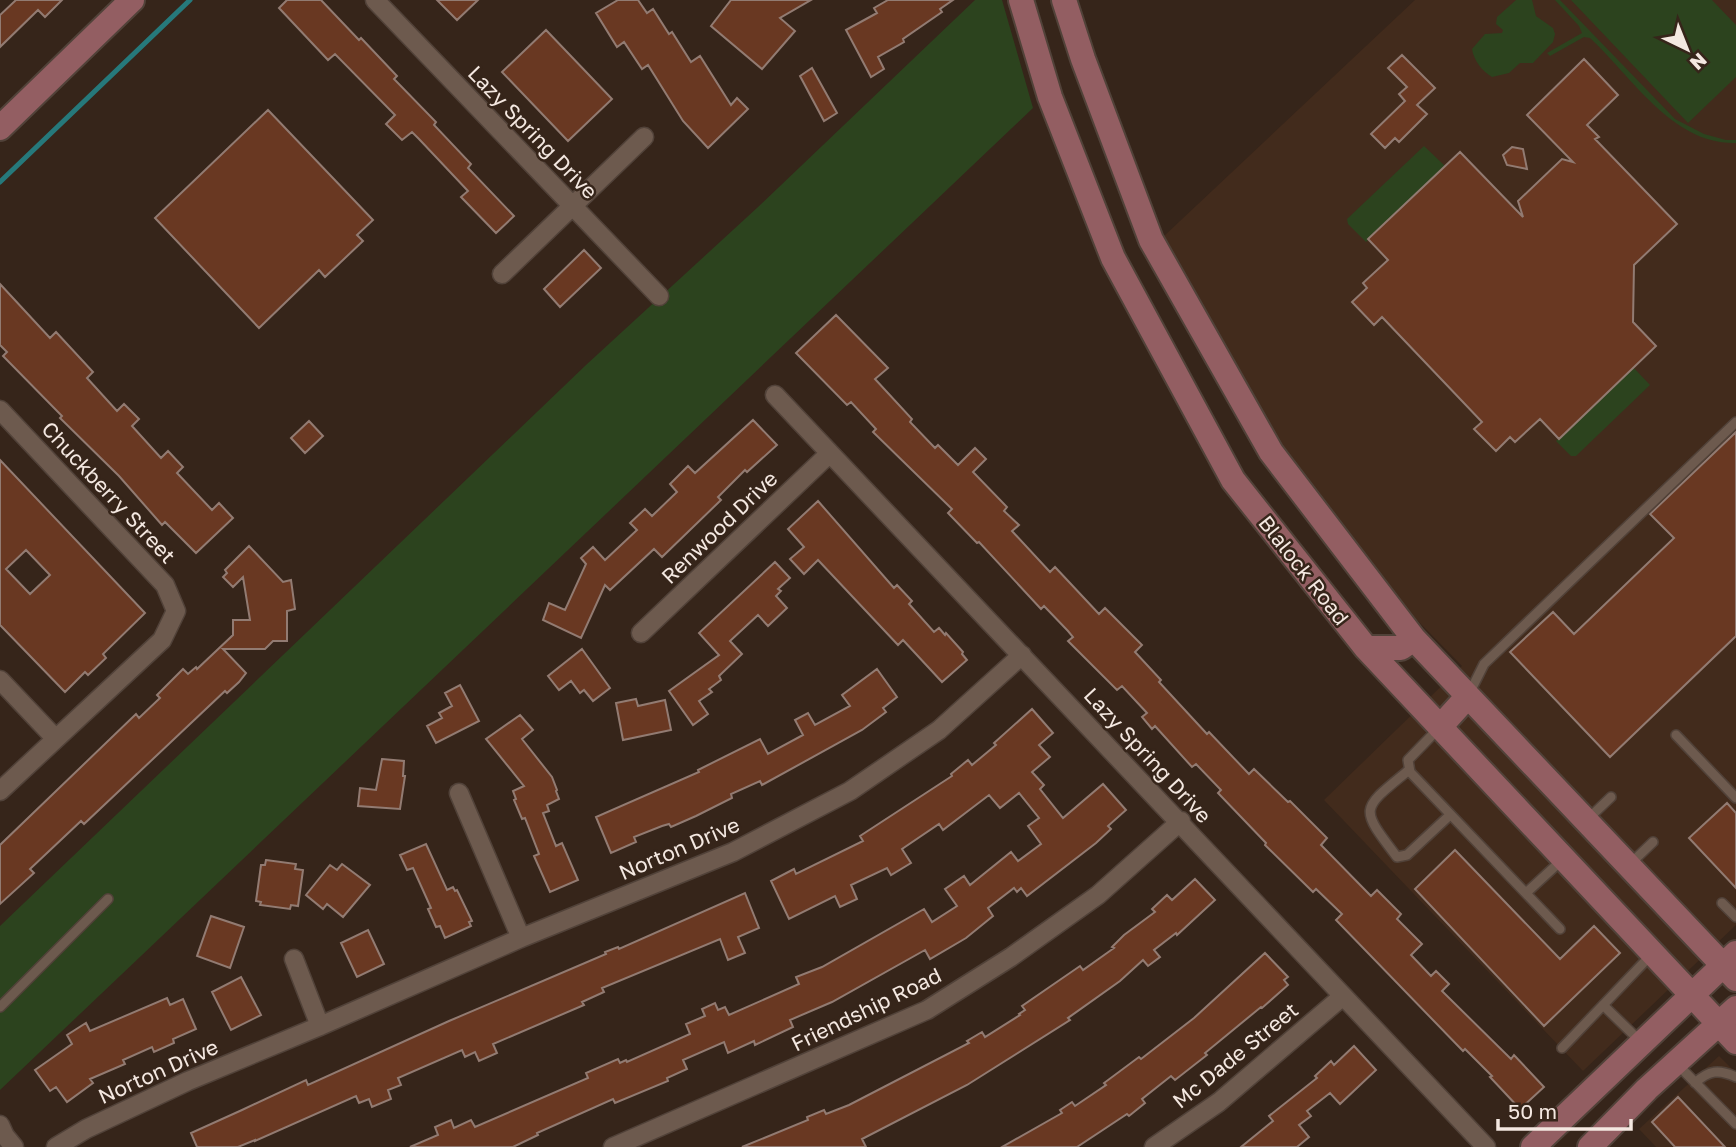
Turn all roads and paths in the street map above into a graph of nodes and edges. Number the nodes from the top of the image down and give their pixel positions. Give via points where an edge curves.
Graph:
1 (132, 0) edge
2 (375, 0) edge
3 (1021, 0) edge
4 (1065, 0) edge
5 (0, 128) edge
6 (644, 137) dead end
7 (574, 207) junction
8 (502, 274) dead end
9 (659, 296) dead end
10 (775, 395) dead end
11 (0, 410) edge
12 (1736, 422) edge
13 (830, 454) junction
14 (641, 633) dead end
15 (1414, 639) junction
16 (1366, 648) junction
17 (1023, 655) junction
18 (0, 680) edge
19 (1468, 696) junction
20 (1440, 727) junction
21 (1676, 735) dead end
22 (55, 738) junction
23 (1409, 770) junction
24 (0, 791) edge
25 (459, 793) dead end
26 (1611, 797) dead end
27 (1736, 798) edge
28 (1450, 815) junction
29 (1181, 821) junction
30 (1586, 821) junction
31 (1653, 842) dead end
32 (1563, 859) junction
33 (1628, 866) junction
34 (1526, 893) junction
35 (108, 899) dead end
36 (1722, 903) dead end
37 (1736, 917) edge
38 (1560, 929) dead end
39 (521, 938) junction
40 (1652, 954) junction
41 (294, 959) dead end
42 (1732, 966) edge
43 (1343, 996) junction
44 (1692, 996) junction
45 (1603, 1005) junction
46 (0, 1007) edge
47 (1727, 1016) edge
48 (320, 1026) junction
49 (1736, 1042) edge
50 (1643, 1043) junction
51 (1562, 1048) dead end
52 (1675, 1062) junction
53 (1736, 1077) edge
54 (1695, 1083) junction
55 (1736, 1124) edge
56 (0, 1125) edge
57 (14, 1147) edge
58 (56, 1147) edge
59 (613, 1147) edge
60 (1154, 1147) edge
61 (1486, 1147) edge
62 (1533, 1147) edge
63 (1590, 1147) edge

1 - 5 main road
2 - 7 street, Lazy Spring Drive
3 - 16 main road, Blalock Road via 1050,97 1113,258 1233,480
4 - 15 main road via 1151,240 1271,452
6 - 7 street
7 - 8 street
7 - 9 street, Lazy Spring Drive
10 - 13 street, Lazy Spring Drive
11 - 22 street, Chuckberry Street via 165,585 176,611 162,640
12 - 19 lane via 1484,664
13 - 14 street, Renwood Drive
13 - 17 street, Lazy Spring Drive
15 - 16 main road via 1401,648
15 - 19 main road
16 - 20 main road, Blalock Road
17 - 29 street, Lazy Spring Drive
17 - 39 street, Norton Drive via 939,730 850,791 733,852
18 - 22 street
19 - 20 main road
19 - 30 main road
20 - 23 lane via 1408,760
20 - 32 main road, Blalock Road
21 - 27 lane
22 - 24 street
23 - 28 lane
23 - 28 lane via 1379,794 1370,813 1372,824 1397,857 1407,855
25 - 39 street
26 - 30 lane
28 - 34 lane
29 - 43 street, Lazy Spring Drive
29 - 59 street, Friendship Road via 1098,895 927,1010
30 - 33 main road
31 - 33 lane
32 - 34 lane
32 - 40 main road, Blalock Road
33 - 42 main road
34 - 38 lane
35 - 46 lane
36 - 37 lane
39 - 48 street, Norton Drive
40 - 44 main road, Blalock Road
40 - 45 lane
41 - 48 street
42 - 44 main road
43 - 60 street, Mc Dade Street via 1219,1102
43 - 61 street, Lazy Spring Drive
44 - 47 main road, Blalock Road
44 - 50 main road
45 - 50 lane
45 - 51 lane
47 - 49 main road, Blalock Road
47 - 52 main road
48 - 58 street, Norton Drive via 188,1081
50 - 62 main road
52 - 54 lane
52 - 63 main road
53 - 54 lane via 1714,1071
54 - 55 lane
56 - 57 street

